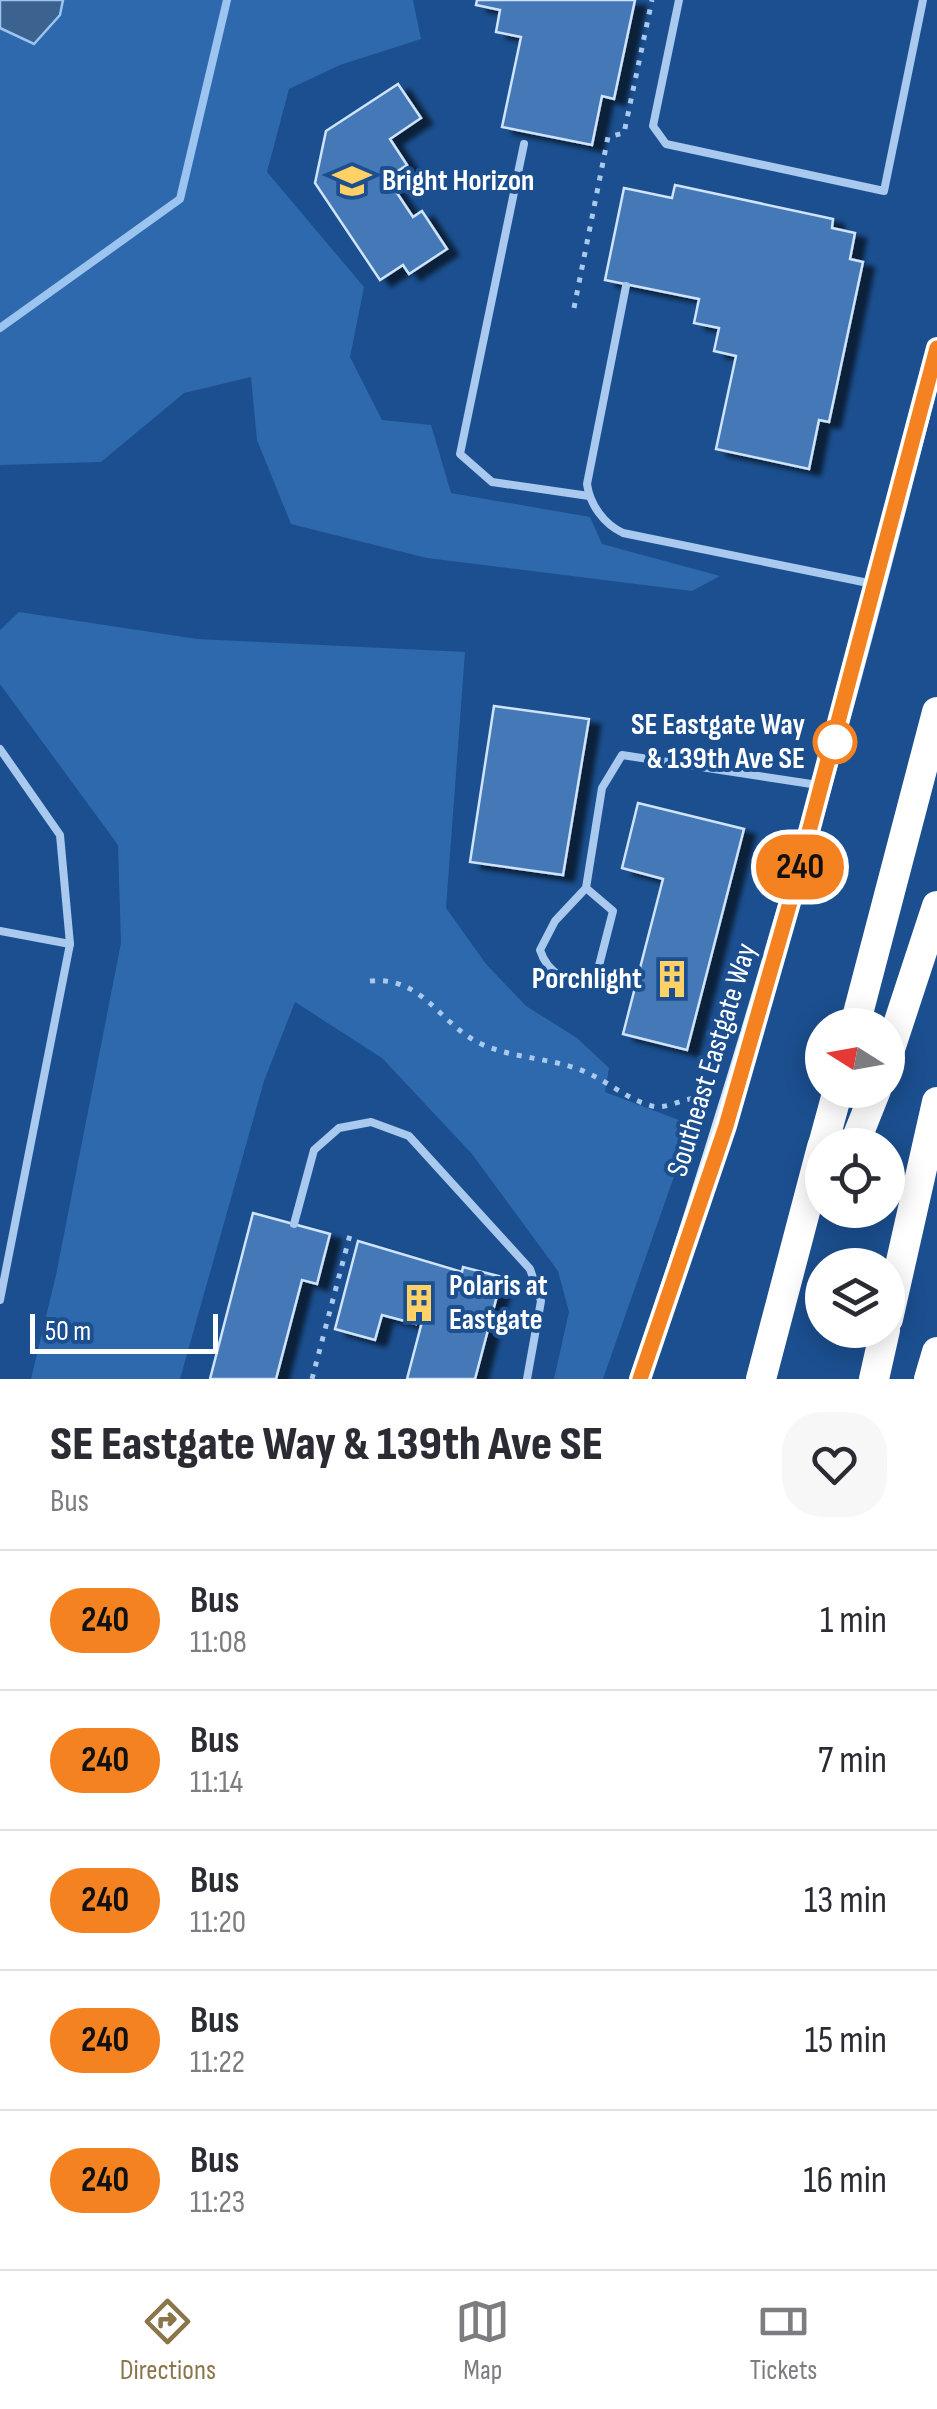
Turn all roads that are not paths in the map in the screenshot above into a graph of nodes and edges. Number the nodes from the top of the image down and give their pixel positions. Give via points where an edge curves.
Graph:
1 (679, 0) edge
2 (923, 0) edge
3 (524, 144) dead end
4 (626, 286) dead end
5 (937, 348) edge
6 (588, 496) junction
7 (878, 586) junction
8 (937, 712) edge
9 (0, 749) edge
10 (823, 786) junction
11 (586, 888) junction
12 (937, 906) edge
13 (0, 931) edge
14 (70, 944) junction
15 (859, 1008) edge
16 (904, 1008) edge
17 (937, 1102) edge
18 (805, 1215) edge
19 (294, 1224) dead end
20 (811, 1228) edge
21 (904, 1248) edge
22 (791, 1268) junction
23 (0, 1300) edge
24 (881, 1348) edge
25 (937, 1352) edge
26 (527, 1379) edge
27 (640, 1379) edge
28 (761, 1379) edge
29 (874, 1379) edge
30 (929, 1379) edge

1 - 2 lane via 653,126 666,144 884,191
3 - 6 lane via 460,454 492,482
4 - 6 lane
5 - 7 main road, Southeast Eastgate Way
6 - 7 lane via 623,533
7 - 10 main road, Southeast Eastgate Way
8 - 15 highway
9 - 14 lane via 60,836
10 - 11 lane via 622,755 602,788
10 - 27 main road, Southeast Eastgate Way via 726,1126
11 - 11 lane via 540,950 560,977 594,985 613,911
12 - 16 highway
13 - 14 lane
14 - 23 lane
17 - 21 highway
18 - 22 highway
19 - 26 lane via 314,1150 339,1128 371,1122 410,1136 530,1269 541,1300
20 - 22 highway
22 - 28 highway
24 - 29 highway
25 - 30 highway

